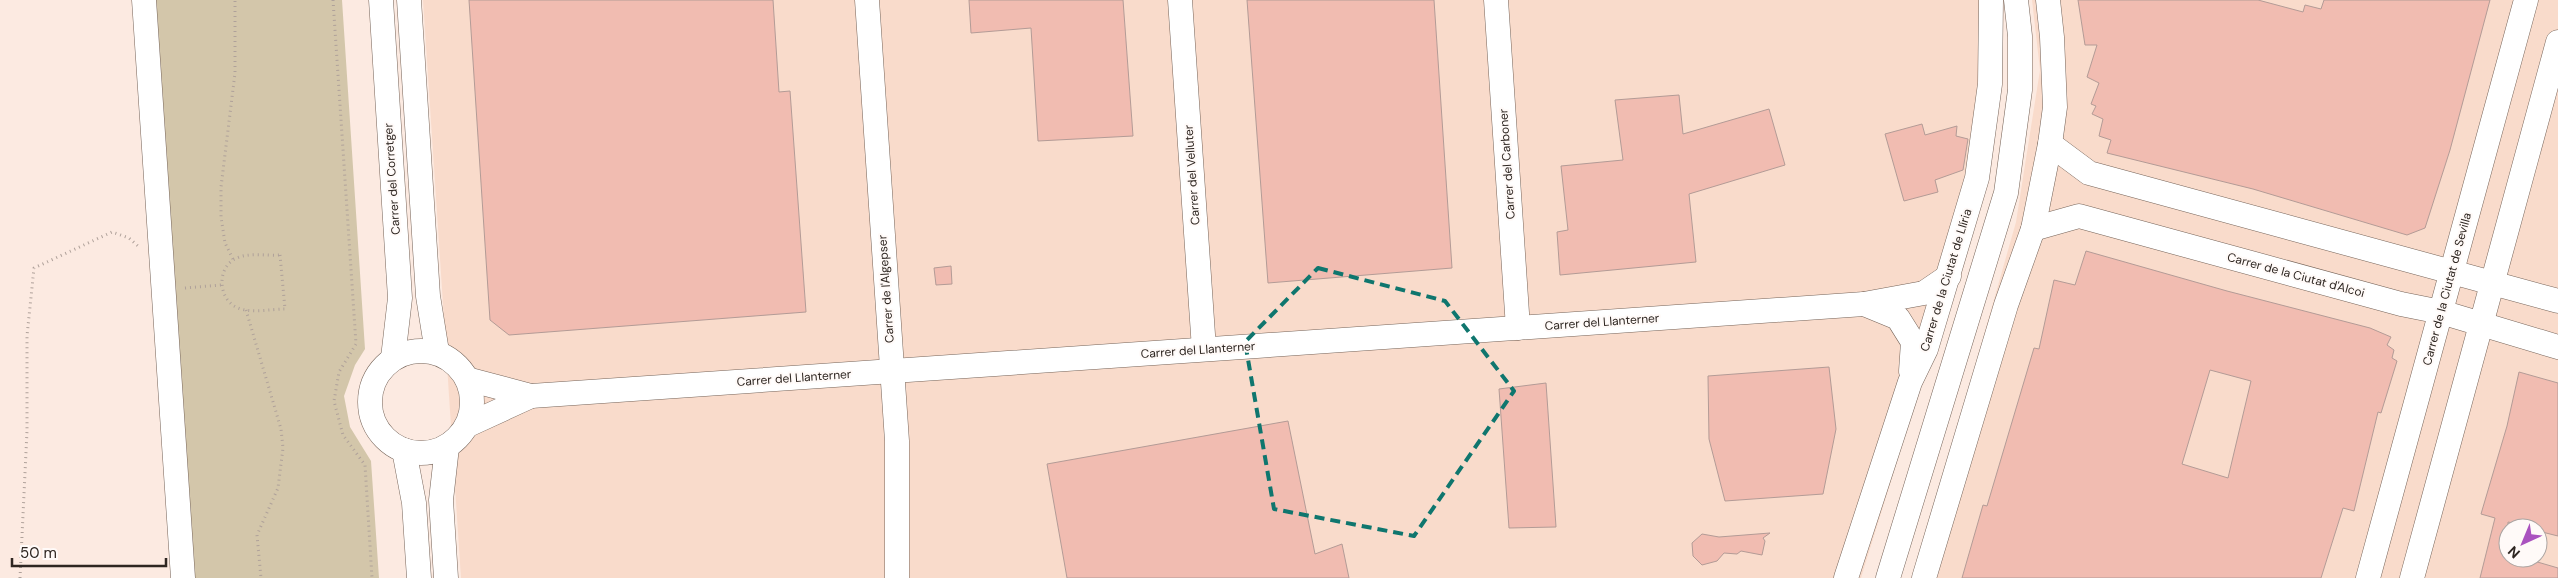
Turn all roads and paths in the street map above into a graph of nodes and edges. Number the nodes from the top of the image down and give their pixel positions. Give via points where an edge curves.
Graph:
1 (144, 0) edge
2 (235, 0) edge
3 (333, 0) edge
4 (380, 0) edge
5 (409, 0) edge
6 (867, 0) edge
7 (1180, 0) edge
8 (1496, 0) edge
9 (1991, 0) edge
10 (2016, 0) edge
11 (2048, 0) edge
12 (2526, 0) edge
13 (2558, 42) edge
14 (2050, 144) junction
15 (2033, 229) junction
16 (141, 249) dead end
17 (234, 259) junction
18 (2452, 272) junction
19 (1949, 276) junction
20 (2492, 282) junction
21 (221, 285) junction
22 (164, 290) junction
23 (2558, 301) edge
24 (1864, 304) junction
25 (246, 310) junction
26 (2441, 312) junction
27 (2481, 324) junction
28 (1518, 328) junction
29 (2558, 347) edge
30 (1204, 349) junction
31 (437, 352) junction
32 (393, 358) junction
33 (892, 371) junction
34 (467, 379) junction
35 (1910, 382) junction
36 (531, 396) junction
37 (468, 425) junction
38 (446, 447) junction
39 (404, 450) junction
40 (20, 578) edge
41 (183, 578) edge
42 (261, 578) edge
43 (372, 578) edge
44 (419, 578) edge
45 (446, 578) edge
46 (897, 578) edge
47 (1846, 578) edge
48 (1888, 578) edge
49 (1924, 578) edge
50 (2368, 578) edge
51 (2412, 578) edge

1 - 22 street
2 - 17 path via 235,73 221,186 224,243
3 - 43 path via 356,344 339,372 334,401 343,436 365,465
4 - 32 street, Carrer del Corretger via 400,298
5 - 31 street via 428,296
6 - 33 street, Carrer de l'Algepser
7 - 30 street, Carrer del Velluter
8 - 28 street, Carrer del Carboner
9 - 19 street, Carrer de la Ciutat de Llíria via 1990,84 1977,178
10 - 48 street via 2020,90 2006,193
11 - 14 street via 2055,108
12 - 18 street, Carrer de la Ciutat de Sevilla
13 - 20 street
14 - 15 street
14 - 18 street via 2089,173
15 - 26 street, Carrer de la Ciutat d'Alcoi via 2079,216 2401,304
15 - 49 street via 2006,304
16 - 40 path via 128,238 112,232 34,268 27,336 28,431
17 - 21 path via 224,271
17 - 25 path via 280,256 285,309
18 - 20 street
18 - 26 street, Carrer de la Ciutat de Sevilla
19 - 24 street, Carrer del Llanterner via 1924,293
19 - 35 street, Carrer de la Ciutat de Llíria via 1926,349
20 - 23 street
20 - 27 street
21 - 22 path
21 - 25 path via 225,296 235,307
22 - 41 street
24 - 28 street, Carrer del Llanterner
24 - 35 street, Carrer del Llanterner via 1898,318 1913,342
25 - 42 path via 281,429 283,448 278,488 257,535
26 - 27 street, Carrer de la Ciutat d'Alcoi
26 - 50 street, Carrer de la Ciutat de Sevilla
27 - 29 street, Carrer de la Ciutat d'Alcoi
27 - 51 street
28 - 30 street, Carrer del Llanterner
30 - 33 street, Carrer del Llanterner
31 - 32 street via 407,352
31 - 34 street via 449,358
32 - 39 street via 373,383 370,399 372,416 378,430
33 - 36 street, Carrer del Llanterner
33 - 46 street, Carrer de l'Algepser via 897,440
34 - 36 street, Carrer del Llanterner
34 - 37 street via 472,402
35 - 47 street, Carrer de la Ciutat de Llíria
36 - 37 street, Carrer del Llanterner
37 - 38 street
38 - 39 street via 419,453
38 - 45 street via 441,500
39 - 44 street via 414,503

